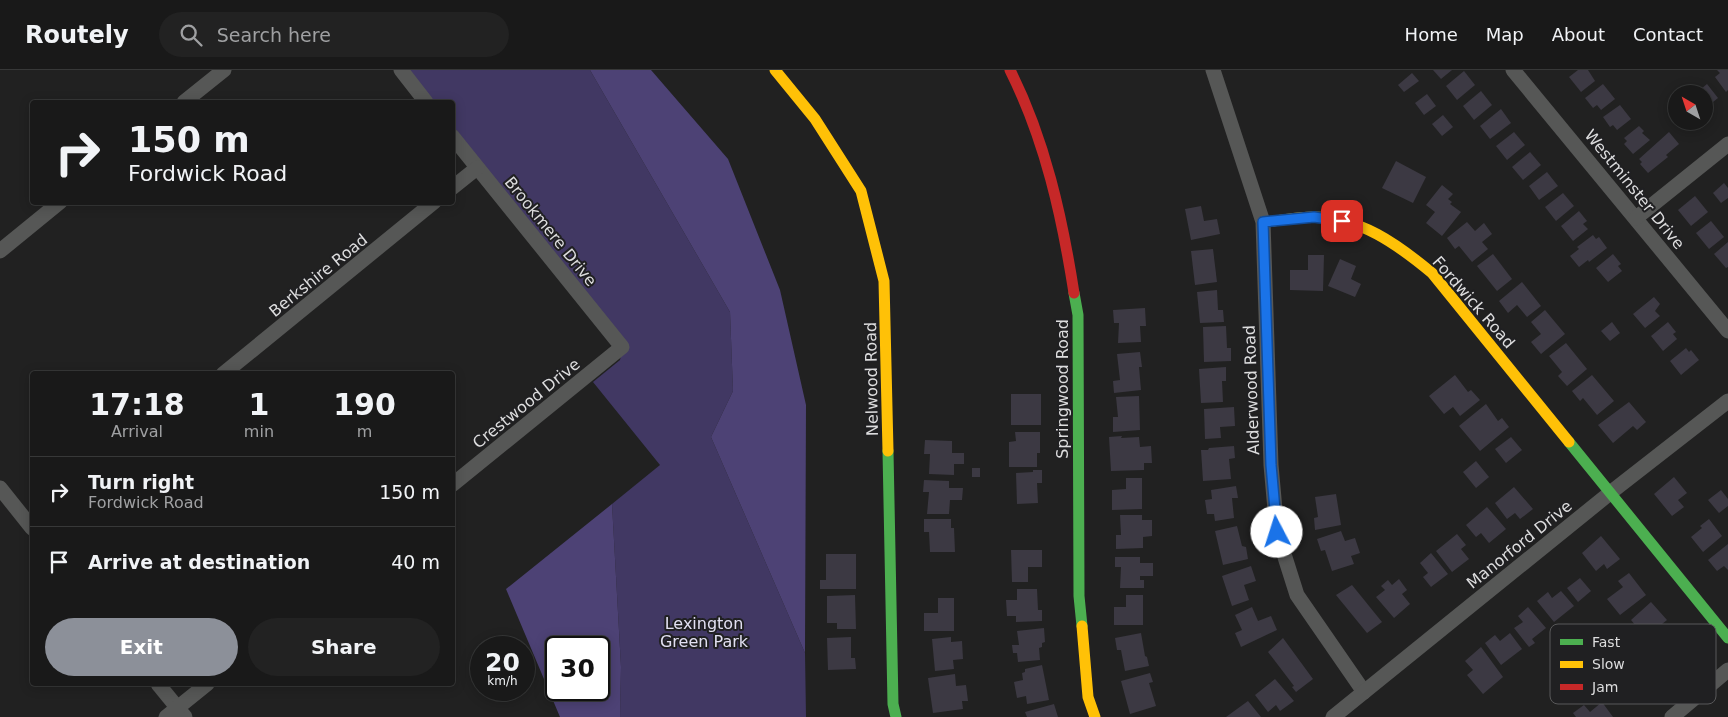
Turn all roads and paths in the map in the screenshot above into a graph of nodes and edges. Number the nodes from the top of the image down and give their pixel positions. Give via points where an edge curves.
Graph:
1 (224, 70) edge
2 (401, 70) edge
3 (775, 70) edge
4 (1010, 70) edge
5 (1213, 70) edge
6 (1514, 70) edge
7 (186, 100) edge
8 (424, 100) edge
9 (455, 140) edge
10 (1728, 144) edge
11 (477, 168) junction
12 (455, 186) edge
13 (56, 205) edge
14 (430, 205) edge
15 (1636, 218) junction
16 (1263, 222) junction
17 (0, 251) edge
18 (1728, 331) edge
19 (622, 347) joint
20 (227, 371) edge
21 (1728, 400) edge
22 (455, 483) edge
23 (0, 488) edge
24 (1610, 493) junction
25 (30, 526) edge
26 (1728, 638) edge
27 (1728, 670) edge
28 (1716, 680) edge
29 (159, 686) edge
30 (205, 686) edge
31 (1364, 692) junction
32 (1687, 704) edge
33 (176, 714) edge
34 (896, 717) edge
35 (1095, 717) edge
36 (1333, 717) edge
37 (1672, 717) edge

1 - 7 street
2 - 8 street
3 - 34 street, Nelwood Road via 815,119 860,191 884,280 893,704
4 - 35 street, Springwood Road via 1027,104 1048,166 1066,242 1078,315 1079,596 1088,697
5 - 16 street, Alderwood Road
6 - 15 street, Westminster Drive
9 - 11 street, Brookmere Drive
10 - 15 street
11 - 12 street
11 - 19 street, Brookmere Drive
13 - 17 street
14 - 20 street, Berkshire Road
15 - 18 street, Westminster Drive
16 - 24 street, Fordwick Road via 1314,217 1356,223 1395,243 1432,273
16 - 31 street, Alderwood Road via 1271,465 1277,532 1297,595
19 - 22 street, Crestwood Drive
21 - 24 street, Manorford Drive
23 - 25 street
24 - 26 street, Fordwick Road
24 - 31 street, Manorford Drive
27 - 28 street
29 - 33 street
30 - 33 street
31 - 36 street, Manorford Drive
32 - 37 street

